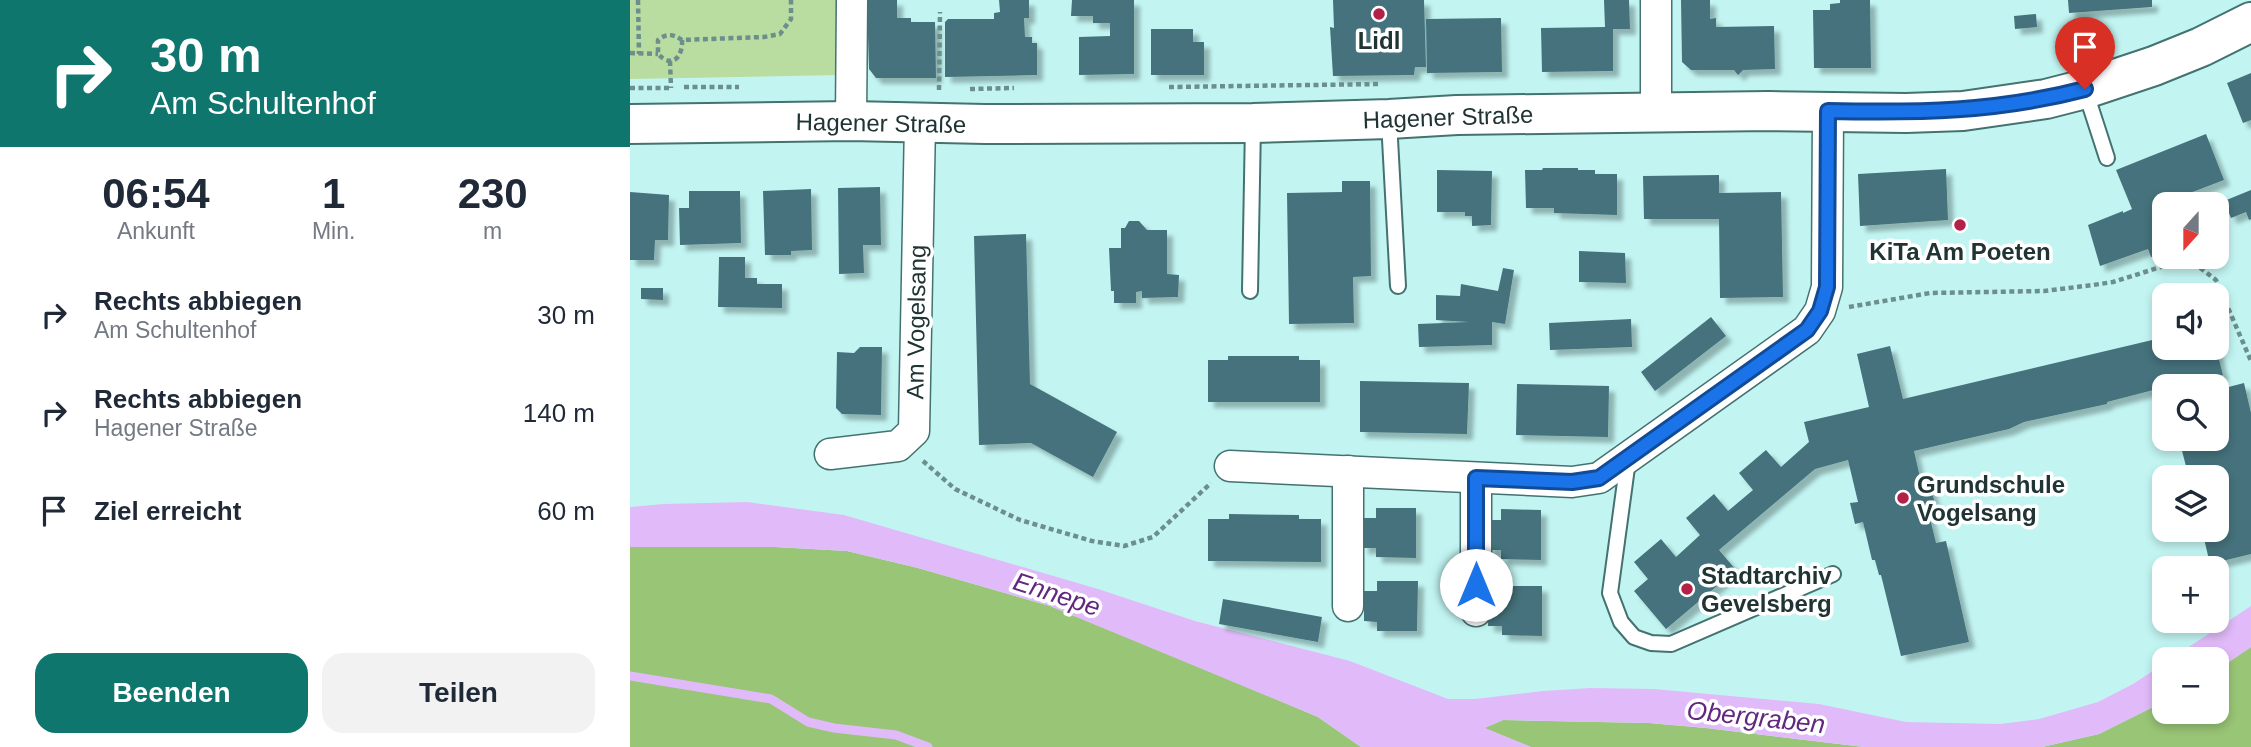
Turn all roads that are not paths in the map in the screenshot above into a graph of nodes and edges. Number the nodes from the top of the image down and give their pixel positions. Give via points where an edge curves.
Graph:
1 (852, 0) edge
2 (1656, 0) edge
3 (2251, 22) edge
4 (2085, 89) junction
5 (1391, 101) junction
6 (929, 108) junction
7 (1828, 111) junction
8 (1656, 112) junction
9 (852, 121) junction
10 (1253, 122) junction
11 (630, 124) edge
12 (2107, 158) dead end
13 (1398, 286) dead end
14 (1250, 291) dead end
15 (830, 454) dead end
16 (1628, 459) junction
17 (1230, 466) road end
18 (1348, 471) junction
19 (1476, 478) junction
20 (1833, 574) dead end
21 (1348, 606) dead end
22 (1476, 611) dead end

1 - 9 street
2 - 8 street
3 - 4 main road, Hagener Straße via 2154,66
4 - 7 main road, Hagener Straße via 1963,111
4 - 12 lane
5 - 8 main road, Hagener Straße via 1457,115
5 - 10 main road, Hagener Straße
5 - 13 lane
6 - 9 main road, Hagener Straße
6 - 10 main road, Hagener Straße
6 - 15 street, Am Vogelsang via 914,431 898,446
7 - 8 main road, Hagener Straße
7 - 16 street via 1827,287 1820,311 1807,330
9 - 11 main road, Hagener Straße
10 - 14 lane
16 - 19 street via 1599,478 1572,482
16 - 20 lane via 1610,593 1621,622 1634,638 1671,643
17 - 18 street
18 - 19 street
18 - 21 street
19 - 22 street

